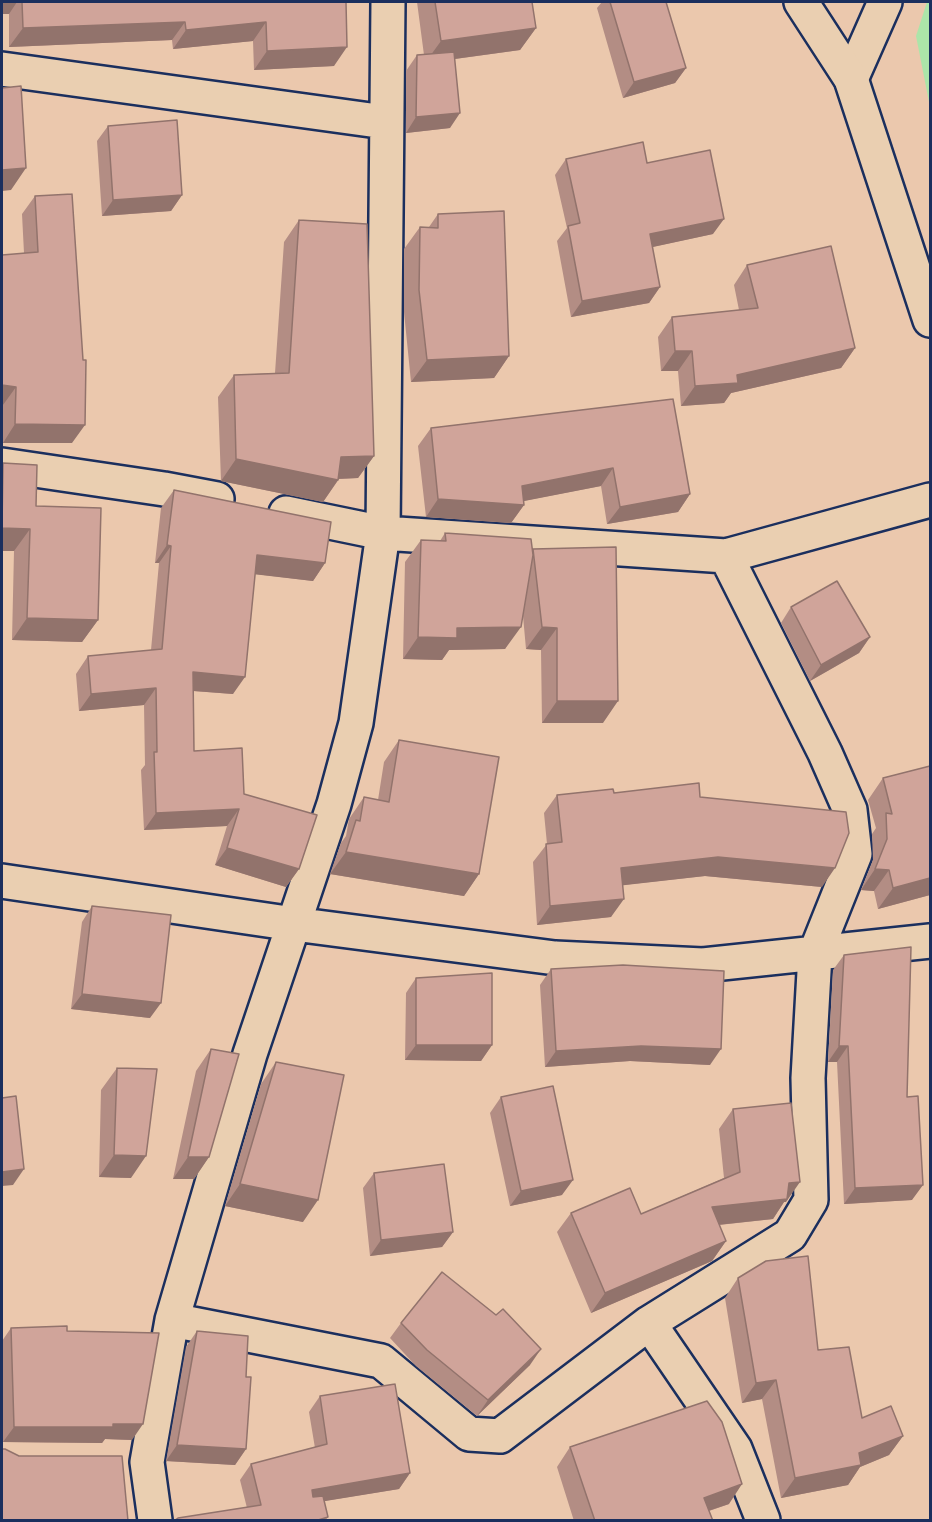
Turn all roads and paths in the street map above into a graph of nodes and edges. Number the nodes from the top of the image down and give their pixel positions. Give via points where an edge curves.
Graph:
1 (388, 2) edge
2 (801, 2) edge
3 (885, 2) edge
4 (2, 69) edge
5 (851, 79) junction
6 (385, 122) junction
7 (930, 320) edge
8 (2, 465) edge
9 (930, 500) edge
10 (383, 533) junction
11 (726, 555) junction
12 (2, 881) edge
13 (294, 924) junction
14 (930, 941) edge
15 (815, 954) junction
16 (172, 1320) junction
17 (649, 1323) junction
18 (114, 1462) edge
19 (147, 1462) junction
20 (155, 1521) edge
21 (763, 1521) edge

1 - 6 street
2 - 5 street
3 - 5 street
4 - 6 street
5 - 7 street
6 - 10 street
8 - 10 street via 164,489
9 - 11 street
10 - 11 street
10 - 13 street via 356,723
11 - 15 street via 850,810 855,854
12 - 13 street
13 - 15 street via 555,958 703,965
13 - 16 street via 250,1054
14 - 15 street
15 - 17 street via 808,1078 811,1200 790,1235
16 - 17 street via 381,1361 469,1434 500,1436
16 - 19 street
17 - 21 street via 735,1449
18 - 19 street
19 - 20 street

